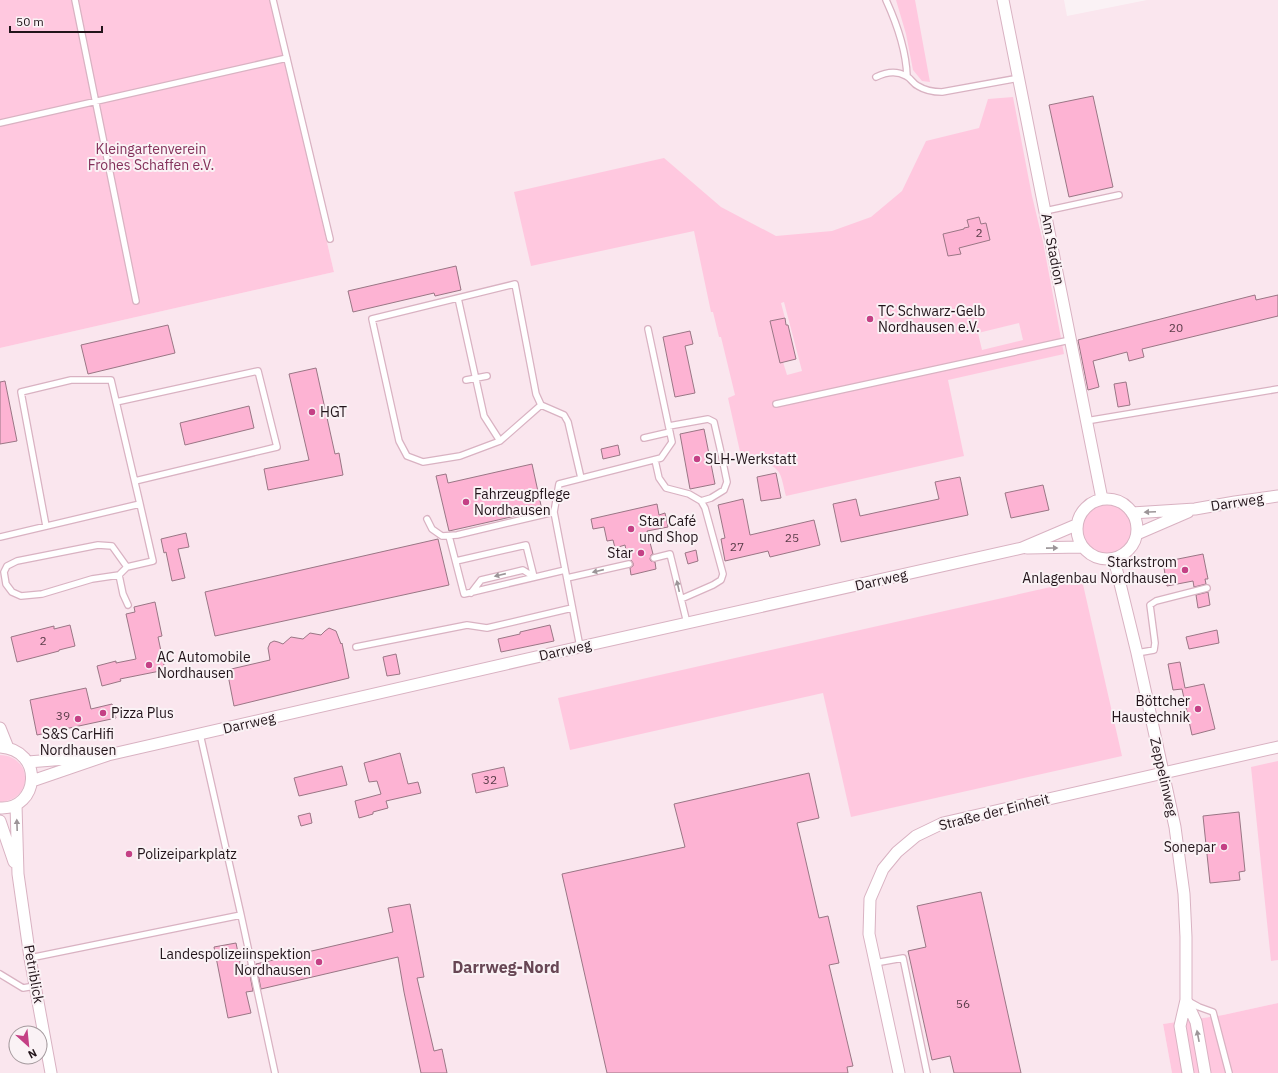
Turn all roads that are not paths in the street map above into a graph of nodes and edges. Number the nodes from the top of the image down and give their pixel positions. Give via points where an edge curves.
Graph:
1 (75, 0) edge
2 (273, 0) edge
3 (886, 0) edge
4 (1003, 0) edge
5 (287, 58) junction
6 (907, 76) junction
7 (876, 77) dead end
8 (1019, 78) junction
9 (96, 101) junction
10 (0, 123) edge
11 (1119, 195) dead end
12 (1045, 211) junction
13 (330, 239) dead end
14 (458, 298) junction
15 (136, 301) dead end
16 (648, 329) dead end
17 (1070, 340) junction
18 (487, 376) dead end
19 (475, 378) junction
20 (466, 380) dead end
21 (1278, 389) edge
22 (116, 402) junction
23 (776, 404) dead end
24 (541, 405) junction
25 (1086, 421) junction
26 (669, 429) junction
27 (644, 438) dead end
28 (500, 440) junction
29 (655, 460) junction
30 (581, 478) junction
31 (135, 481) junction
32 (1278, 496) edge
33 (1102, 499) junction
34 (701, 501) junction
35 (140, 504) junction
36 (1195, 509) junction
37 (554, 512) junction
38 (1132, 513) junction
39 (427, 519) dead end
40 (1076, 524) junction
41 (46, 526) junction
42 (1137, 534) junction
43 (449, 536) junction
44 (0, 537) edge
45 (1082, 547) junction
46 (1022, 548) junction
47 (654, 558) dead end
48 (1114, 558) junction
49 (456, 561) junction
50 (629, 564) dead end
51 (126, 567) junction
52 (565, 570) junction
53 (119, 575) junction
54 (534, 577) junction
55 (567, 578) junction
56 (1207, 588) dead end
57 (471, 593) junction
58 (681, 599) junction
59 (128, 605) dead end
60 (572, 608) junction
61 (687, 623) junction
62 (580, 647) junction
63 (356, 648) dead end
64 (1137, 653) junction
65 (0, 728) edge
66 (200, 734) junction
67 (1278, 747) edge
68 (4, 748) edge
69 (108, 755) junction
70 (28, 762) junction
71 (1163, 772) junction
72 (32, 781) junction
73 (16, 805) junction
74 (0, 808) edge
75 (0, 821) edge
76 (18, 874) junction
77 (240, 915) junction
78 (30, 958) junction
79 (875, 963) junction
80 (0, 974) edge
81 (35, 986) junction
82 (1186, 1000) junction
83 (51, 1073) edge
84 (275, 1073) edge
85 (899, 1073) edge
86 (927, 1073) edge
87 (1188, 1073) edge
88 (1205, 1073) edge
89 (1229, 1073) edge

1 - 9 lane
2 - 5 lane
3 - 6 lane via 902,42
4 - 8 street, Am Stadion
5 - 9 lane
5 - 13 lane
6 - 7 lane via 894,72
6 - 8 lane via 916,86 929,92
8 - 12 street, Am Stadion
9 - 10 lane
9 - 15 lane
11 - 12 lane
12 - 17 street, Am Stadion
14 - 19 lane
14 - 24 lane via 515,284 536,394
14 - 28 lane via 372,319 399,441 407,456 423,462 460,456
16 - 26 lane
17 - 23 lane
17 - 25 street, Am Stadion
18 - 19 lane
19 - 20 lane
19 - 28 lane via 484,416
21 - 25 lane
22 - 31 lane
22 - 31 lane via 258,371 277,447
22 - 41 lane via 110,380 71,380 22,392
24 - 28 lane
24 - 30 lane via 564,415 568,422
25 - 33 street, Am Stadion
26 - 27 lane
26 - 29 lane via 672,442 661,458
26 - 34 lane via 708,419 714,422 726,482 724,490
29 - 30 lane
29 - 34 lane via 659,478 666,488 689,494
30 - 37 lane via 559,484
31 - 35 lane
32 - 36 street, Darrweg
33 - 38 street via 1119,501
33 - 40 street via 1092,502 1085,508
34 - 58 lane via 723,574 721,580 713,585
35 - 41 lane
35 - 51 lane via 153,561
36 -> 38 street, Darrweg
36 - 42 street, Darrweg
37 - 43 lane
37 - 52 lane
38 - 42 street
39 - 43 lane via 432,529 442,536
40 - 45 street via 1077,536
40 - 46 street, Darrweg
41 - 44 lane
42 - 48 street via 1130,548 1123,555
43 - 49 lane
46 -> 45 street, Darrweg
45 - 48 street via 1096,558
46 - 61 street, Darrweg
58 -> 47 lane via 670,554
48 - 64 street, Zeppelinweg
49 - 54 lane via 526,545
49 - 57 lane via 464,594
50 -> 55 lane
51 - 53 lane
51 - 53 lane via 112,546 98,544 17,561 7,566 4,572 6,584 12,592 21,596 42,594 92,579
52 - 54 lane
52 - 55 lane
53 - 59 lane
54 - 57 lane
54 -> 57 lane via 523,570 481,580
55 - 60 lane
56 - 64 lane via 1156,601 1150,605 1154,650
58 - 61 lane
60 - 62 lane
60 - 63 lane via 488,628 467,625
61 - 62 street, Darrweg
62 - 66 street, Darrweg
64 - 71 street, Zeppelinweg
65 - 68 street
66 - 69 street, Darrweg
66 - 77 lane
67 - 71 street, Straße der Einheit
68 - 70 street via 16,751
69 - 70 street, Darrweg
69 - 72 street, Darrweg
70 - 72 street
71 - 79 street, Straße der Einheit via 958,819 916,836 897,852 883,869 870,899 869,934
71 - 82 street, Zeppelinweg via 1175,827 1184,894
72 - 73 street via 26,795
73 - 74 street
76 -> 73 street, Petriblick
75 - 76 street, Petriblick
76 - 78 street, Petriblick
77 - 78 lane
77 - 84 lane
78 - 81 street, Petriblick
79 - 85 street, Straße der Einheit
79 - 86 lane via 903,958
80 - 81 lane via 23,988
81 - 83 street, Petriblick
82 - 87 street, Zeppelinweg via 1180,1026
88 -> 82 street, Zeppelinweg via 1196,1022
82 - 89 lane via 1213,1012

